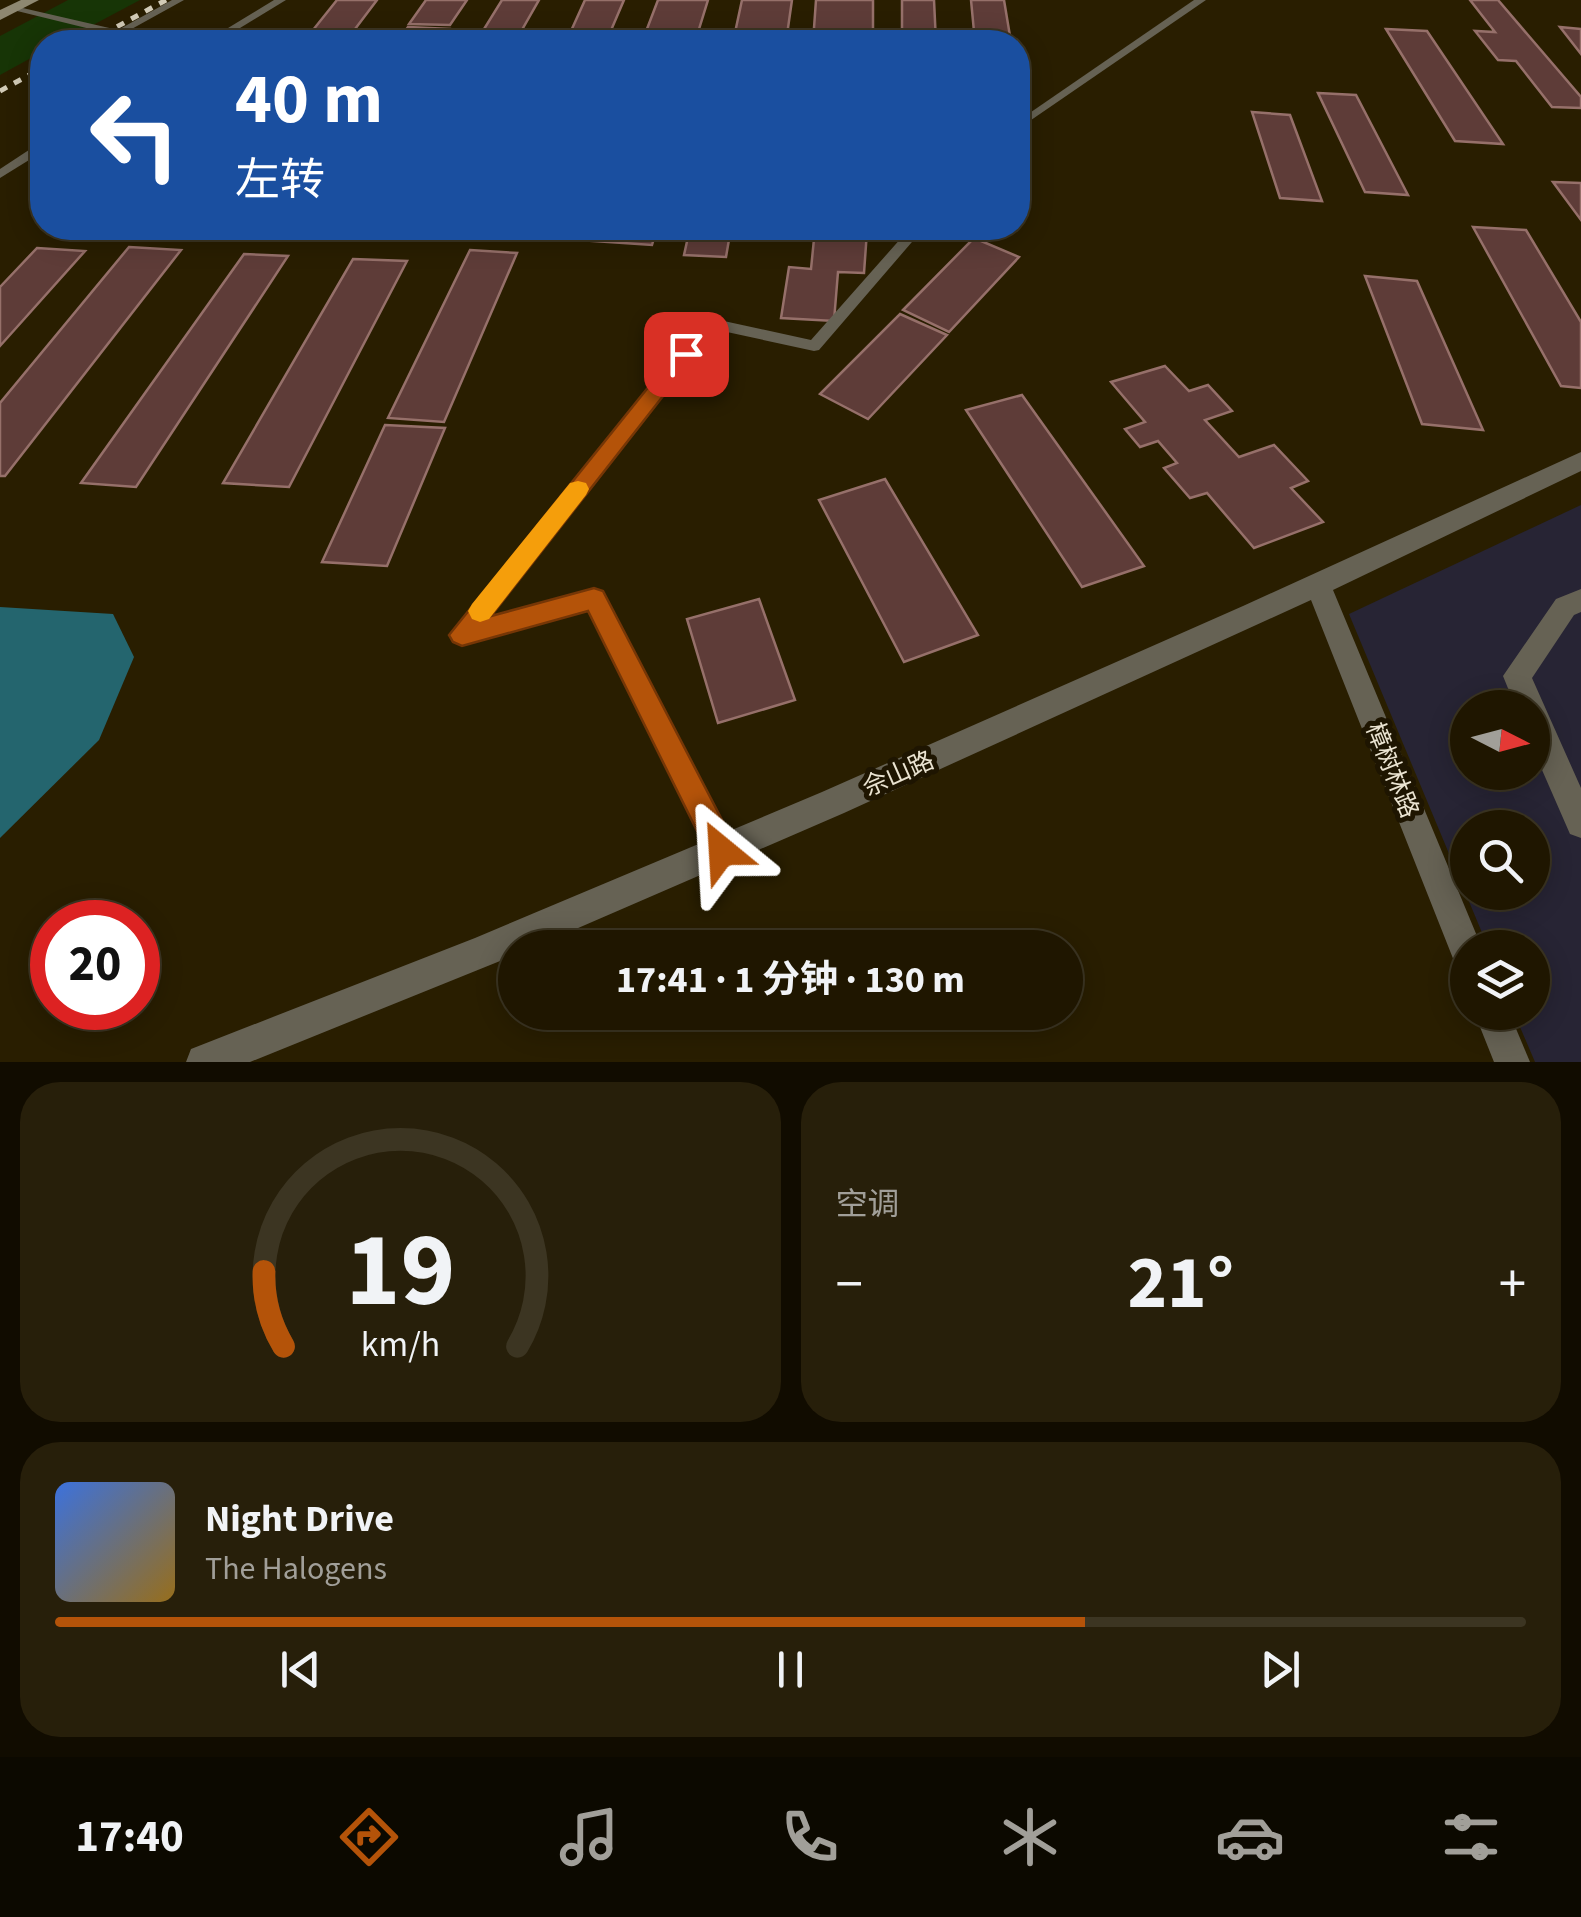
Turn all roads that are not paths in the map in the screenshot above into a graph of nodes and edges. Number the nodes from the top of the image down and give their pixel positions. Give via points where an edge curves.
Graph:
1 (32, 0) edge
2 (179, 0) edge
3 (281, 0) edge
4 (1201, 0) edge
5 (7, 12) edge
6 (108, 30) edge
7 (123, 30) edge
8 (230, 30) edge
9 (1030, 118) edge
10 (30, 155) edge
11 (0, 174) edge
12 (907, 240) edge
13 (1581, 461) edge
14 (1319, 587) junction
15 (1581, 600) edge
16 (1523, 690) edge
17 (1550, 752) edge
18 (1581, 823) edge
19 (722, 851) junction
20 (1458, 930) edge
21 (1499, 1030) edge
22 (204, 1062) edge
23 (1512, 1062) edge

1 - 5 main road
2 - 7 lane
3 - 8 lane
4 - 9 lane
5 - 6 lane
10 - 11 lane
12 - 19 lane via 814,346 710,323 462,635 594,599
13 - 14 street, 佘山路
14 - 19 street, 佘山路
14 - 20 street, 樟树林路
15 - 16 street via 1566,607 1517,676
17 - 18 street
19 - 22 street, 佘山路
21 - 23 street

